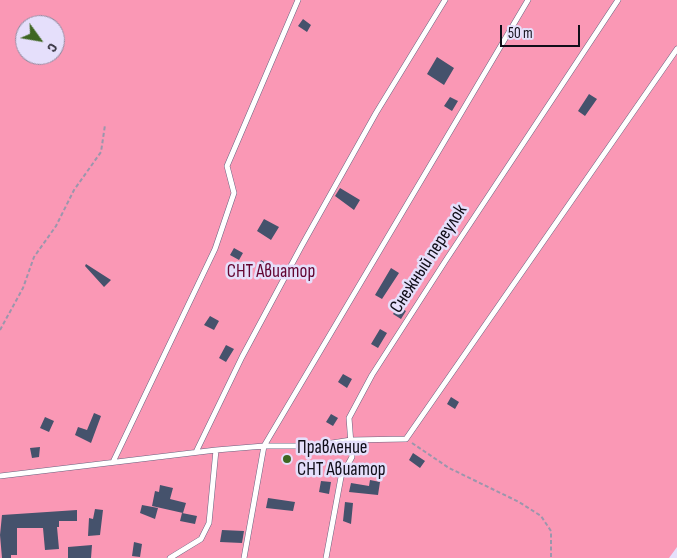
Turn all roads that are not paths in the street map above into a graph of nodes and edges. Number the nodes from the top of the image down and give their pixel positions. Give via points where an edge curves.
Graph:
1 (298, 0) edge
2 (445, 0) edge
3 (528, 0) edge
4 (618, 0) edge
5 (677, 49) edge
6 (351, 440) junction
7 (264, 446) junction
8 (216, 450) junction
9 (196, 452) junction
10 (113, 462) junction
11 (0, 476) edge
12 (170, 558) edge
13 (244, 558) edge
14 (326, 558) edge

1 - 10 lane via 227,166 234,193 215,249
2 - 9 lane via 376,113 301,247
3 - 7 lane
4 - 6 lane, Снежный переулок via 372,375 349,418
5 - 6 lane via 406,439
6 - 7 lane via 313,446
6 - 14 lane, Снежный переулок via 352,457 341,477
7 - 8 lane
7 - 13 lane
8 - 9 lane
8 - 12 lane via 209,523 201,539
9 - 10 lane
10 - 11 lane

